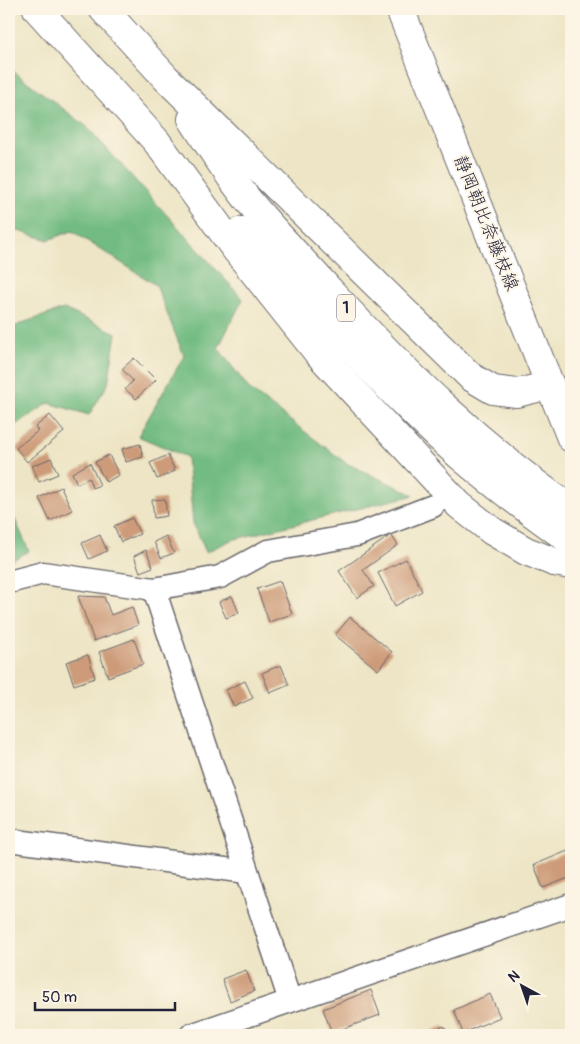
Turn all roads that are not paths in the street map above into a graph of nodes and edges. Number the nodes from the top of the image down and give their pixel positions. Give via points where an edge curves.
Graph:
1 (37, 9) edge
2 (103, 9) edge
3 (400, 9) edge
4 (166, 78) junction
5 (157, 142) junction
6 (550, 385) junction
7 (571, 438) edge
8 (433, 506) dead end
9 (564, 520) edge
10 (571, 565) edge
11 (9, 582) edge
12 (154, 589) junction
13 (9, 840) edge
14 (247, 872) junction
15 (571, 905) edge
16 (290, 1001) junction
17 (191, 1035) edge

1 - 5 main road
2 - 4 main road
3 - 6 main road, 静岡朝比奈藤枝線
4 - 6 main road via 471,378 493,390 517,393
4 - 9 main road, 1 via 222,166 249,201 386,352 468,430 524,476
5 - 9 main road via 406,406 503,491
5 - 10 main road via 318,353 459,505 492,531 526,551
6 - 7 main road, 静岡朝比奈藤枝線
8 - 12 street via 357,535 268,551 220,577
11 - 12 street via 43,573
12 - 14 street
13 - 14 street
14 - 16 street
15 - 16 street
16 - 17 street

